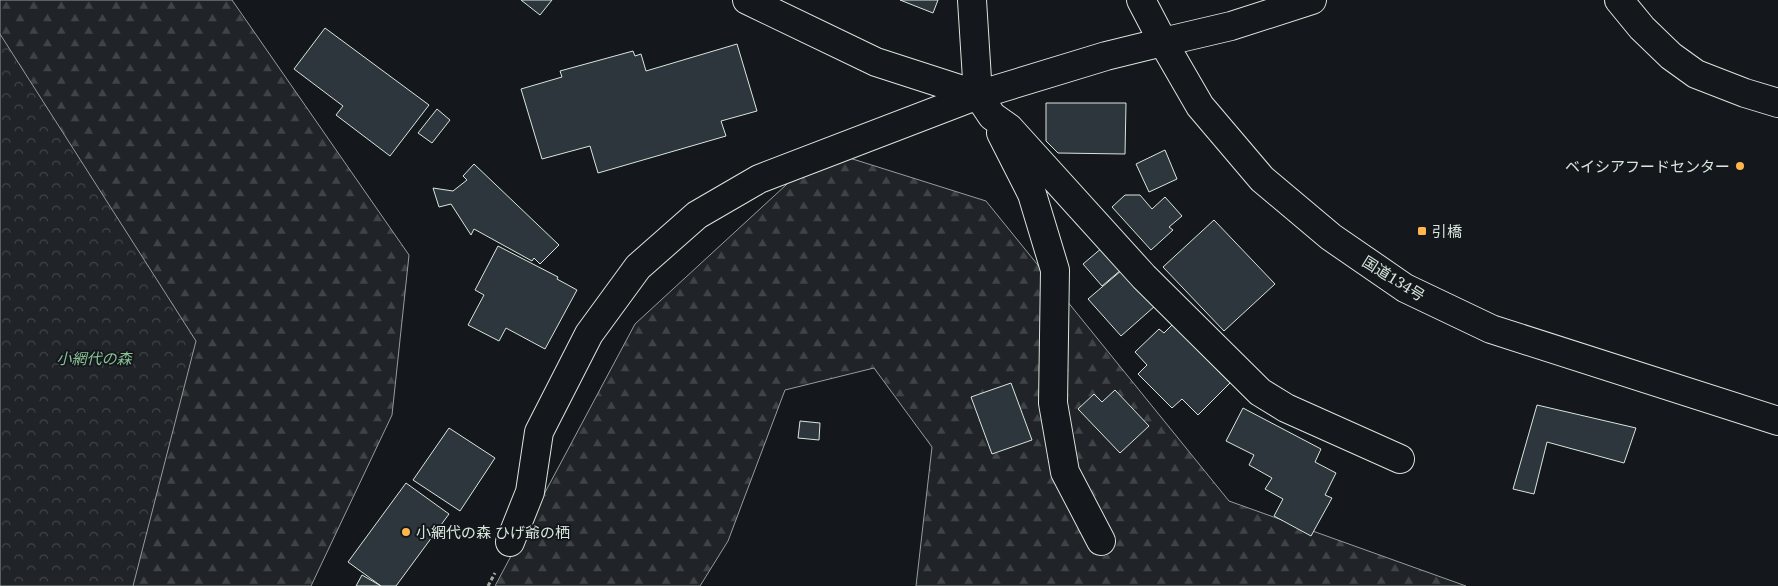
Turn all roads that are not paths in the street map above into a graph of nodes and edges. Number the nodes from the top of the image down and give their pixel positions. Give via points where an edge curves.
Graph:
1 (747, 0) edge
2 (972, 0) edge
3 (1141, 0) edge
4 (1312, 0) edge
5 (1619, 0) edge
6 (1163, 42) junction
7 (1778, 103) edge
8 (985, 106) junction
9 (1778, 421) edge
10 (1400, 459) dead end
11 (1100, 541) dead end
12 (510, 542) dead end

1 - 8 main road via 876,62
2 - 8 main road
3 - 6 main road, 国道134号
4 - 6 main road via 1232,26
5 - 7 main road via 1671,56 1696,74
6 - 8 main road via 1106,56
6 - 9 main road, 国道134号 via 1200,106 1262,180 1331,237 1405,288 1490,329
8 - 10 main road via 1009,128 1144,276 1260,392 1286,408
8 - 11 main road via 1032,194 1055,270 1054,413 1065,472
8 - 12 main road via 759,179 697,215 638,267 589,334 538,432 530,492

